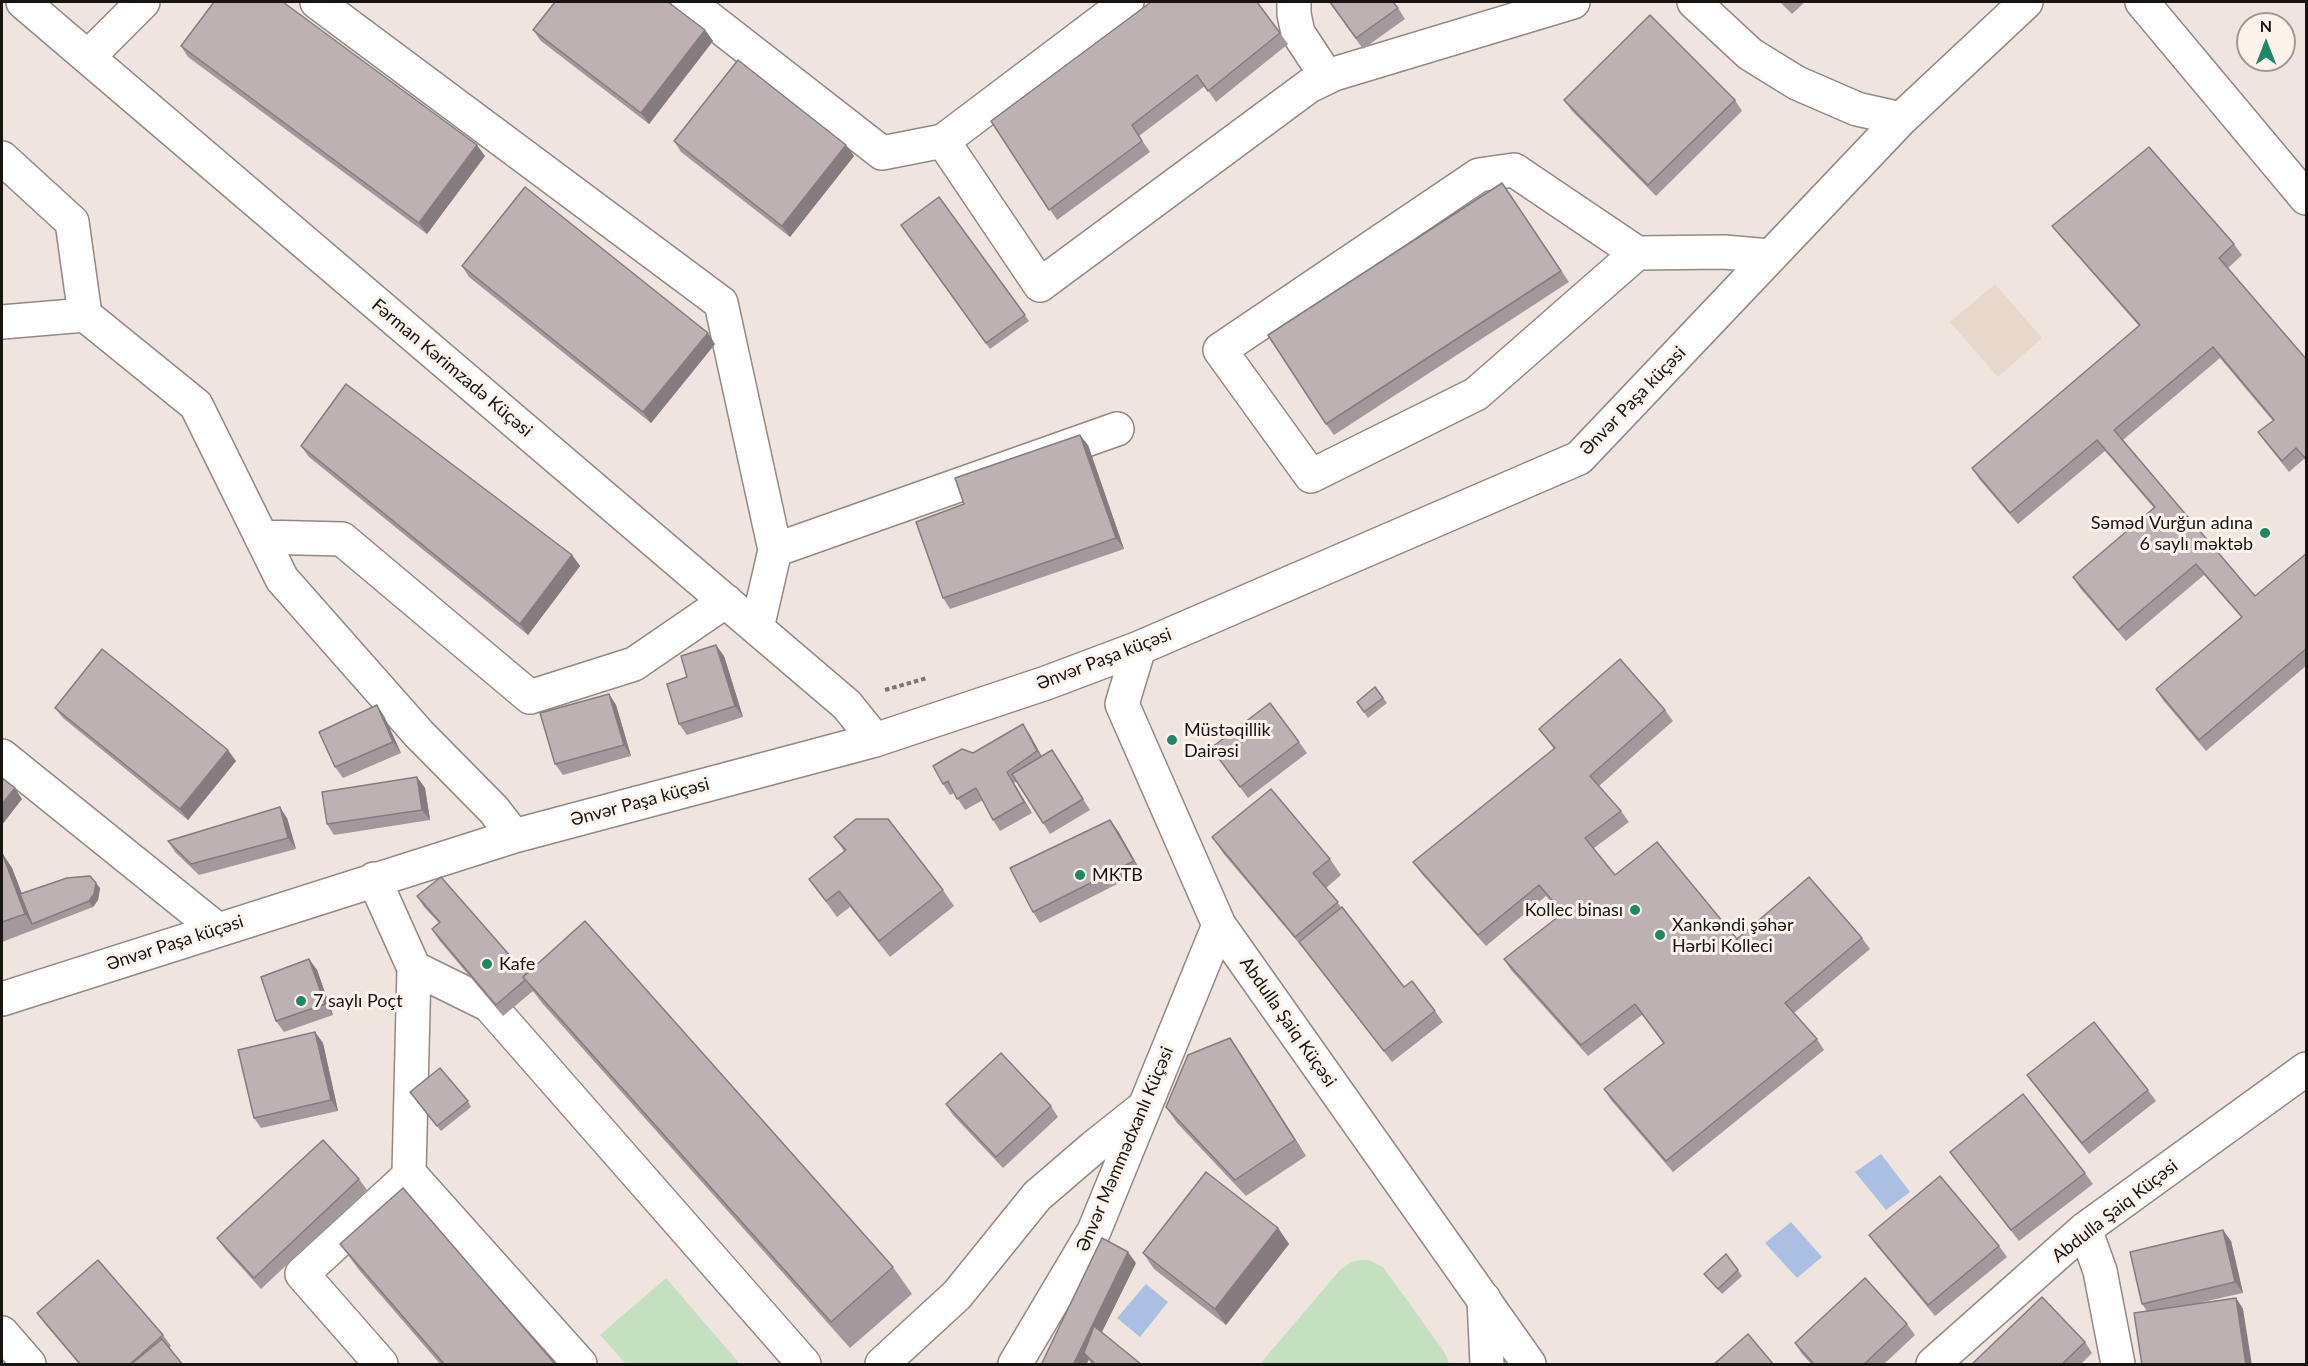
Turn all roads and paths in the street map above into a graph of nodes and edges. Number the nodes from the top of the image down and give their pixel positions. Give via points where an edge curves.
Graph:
1 (23, 2) edge
2 (143, 2) edge
3 (317, 2) edge
4 (688, 2) edge
5 (1127, 2) edge
6 (1294, 2) edge
7 (1573, 2) edge
8 (1694, 2) edge
9 (2026, 2) edge
10 (2142, 2) edge
11 (88, 57) junction
12 (1327, 77) junction
13 (1901, 119) junction
14 (943, 141) junction
15 (2, 158) edge
16 (2307, 198) edge
17 (1637, 253) junction
18 (1770, 256) junction
19 (85, 315) junction
20 (2, 322) edge
21 (1117, 429) dead end
22 (261, 537) junction
23 (775, 550) junction
24 (726, 601) junction
25 (757, 628) junction
26 (1139, 648) junction
27 (938, 674) dead end
28 (847, 705) junction
29 (875, 740) junction
30 (2, 756) edge
31 (514, 836) junction
32 (374, 879) junction
33 (1219, 925) junction
34 (218, 930) junction
35 (414, 968) junction
36 (2, 999) edge
37 (2307, 1069) edge
38 (1145, 1107) junction
39 (410, 1175) junction
40 (2085, 1229) junction
41 (1484, 1299) junction
42 (2, 1333) edge
43 (29, 1365) edge
44 (381, 1365) edge
45 (580, 1365) edge
46 (804, 1365) edge
47 (882, 1365) edge
48 (1015, 1365) edge
49 (1487, 1365) edge
50 (1529, 1365) edge
51 (1933, 1365) edge
52 (2118, 1365) edge

1 - 11 street, Fərman Kərimzadə Küçəsi
2 - 11 street
3 - 23 street via 721,303
4 - 14 street via 882,153
5 - 14 street
6 - 12 street via 1298,33
7 - 12 street
8 - 13 street via 1750,54 1797,83 1857,109
9 - 13 street, Ənvər Paşa küçəsi
10 - 16 street
11 - 24 street, Fərman Kərimzadə Küçəsi
12 - 14 street via 1040,285
13 - 18 street, Ənvər Paşa küçəsi
15 - 19 street via 72,222
17 - 17 street via 1476,394 1311,476 1220,350 1479,175 1514,170
17 - 18 street
18 - 26 street, Ənvər Paşa küçəsi via 1579,458
19 - 20 street
19 - 22 street via 196,405
21 - 23 street
22 - 24 street via 342,539 530,697 634,664
22 - 31 street via 282,579
23 - 25 street
24 - 25 street, Fərman Kərimzadə Küçəsi
25 - 28 street, Fərman Kərimzadə Küçəsi
26 - 29 street, Ənvər Paşa küçəsi
26 - 33 street, Abdulla Şaiq Küçəsi via 1122,704
27 - 28 path
28 - 29 street, Fərman Kərimzadə Küçəsi
29 - 31 street, Ənvər Paşa küçəsi
30 - 34 street
31 - 32 street, Ənvər Paşa küçəsi
32 - 34 street, Ənvər Paşa küçəsi
32 - 35 street
33 - 38 street, Ənvər Məmmədxanlı Küçəsi
33 - 41 street, Abdulla Şaiq Küçəsi
34 - 36 street, Ənvər Paşa küçəsi
35 - 39 street
35 - 46 street via 489,1005
37 - 40 street, Abdulla Şaiq Küçəsi
38 - 47 street via 1037,1196 957,1295
38 - 48 street, Ənvər Məmmədxanlı Küçəsi via 1094,1231
39 - 44 street via 302,1274
39 - 45 street
40 - 51 street, Abdulla Şaiq Küçəsi
40 - 52 street via 2100,1271
41 - 49 street
41 - 50 street, Abdulla Şaiq Küçəsi
42 - 43 street

